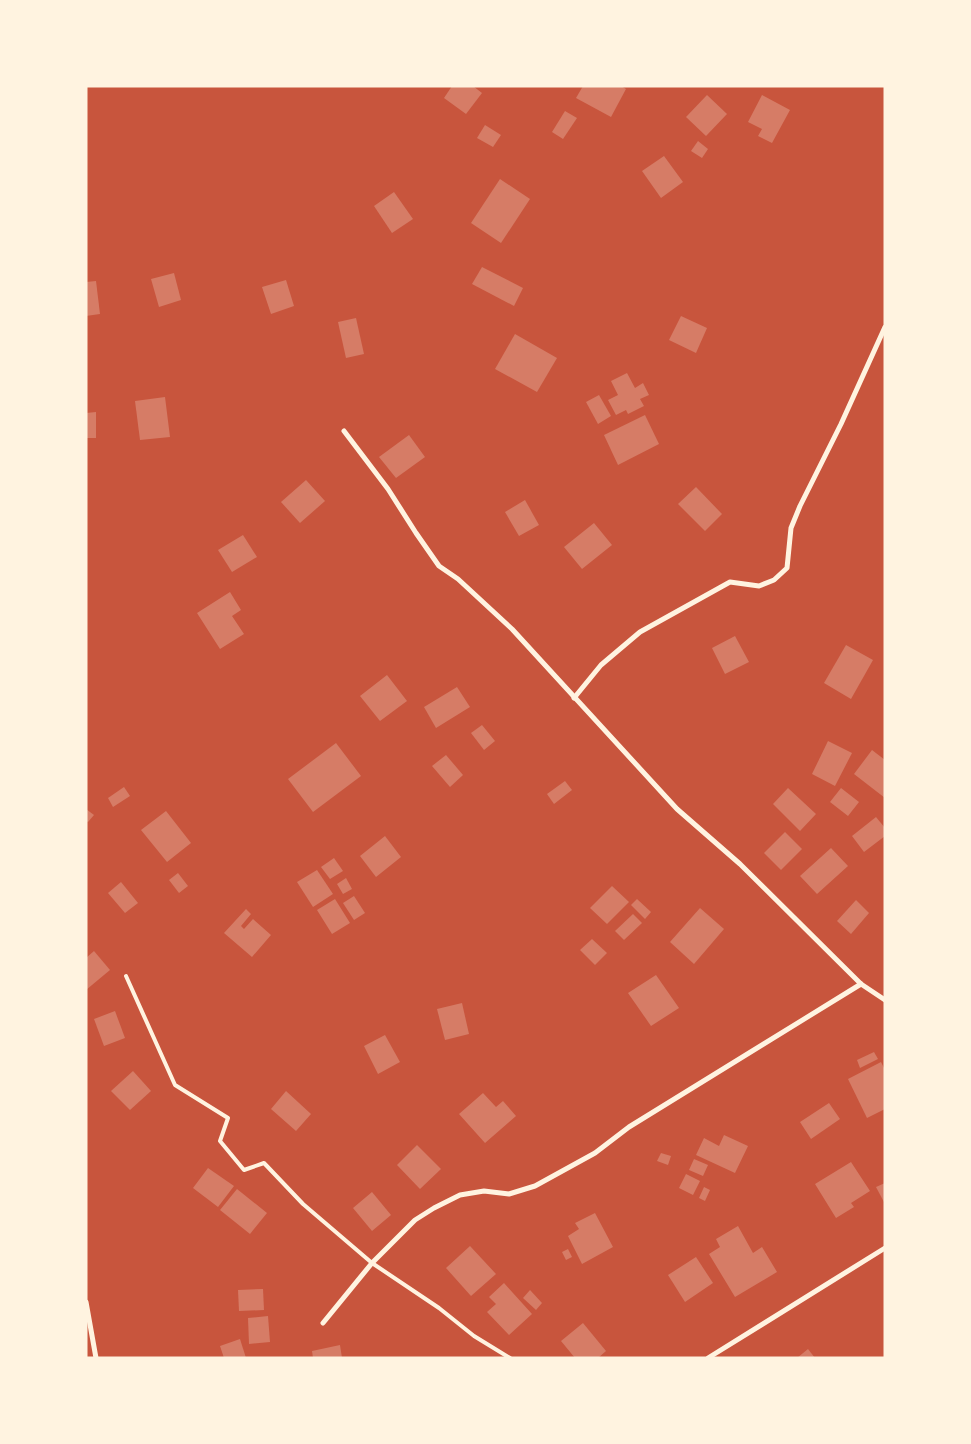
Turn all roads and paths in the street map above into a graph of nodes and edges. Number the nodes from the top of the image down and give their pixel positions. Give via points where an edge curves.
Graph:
1 (885, 328) edge
2 (344, 431) dead end
3 (574, 698) junction
4 (126, 976) dead end
5 (861, 984) junction
6 (885, 1000) edge
7 (885, 1248) edge
8 (372, 1263) junction
9 (86, 1302) edge
10 (323, 1324) dead end
11 (96, 1358) edge
12 (510, 1358) edge
13 (708, 1358) edge

1 - 3 street via 791,528 787,568 774,580 759,586 730,582 640,632 601,665
2 - 3 street via 388,489 439,566 458,579 512,629
3 - 5 street via 677,809 740,864
4 - 8 lane via 175,1085 228,1118 220,1141 244,1170 264,1163 303,1204
5 - 6 street
5 - 8 street via 628,1127 595,1153 566,1170 535,1186 509,1194 484,1191 460,1196 434,1208 416,1220
7 - 13 street
8 - 10 street
8 - 12 lane
9 - 11 street

